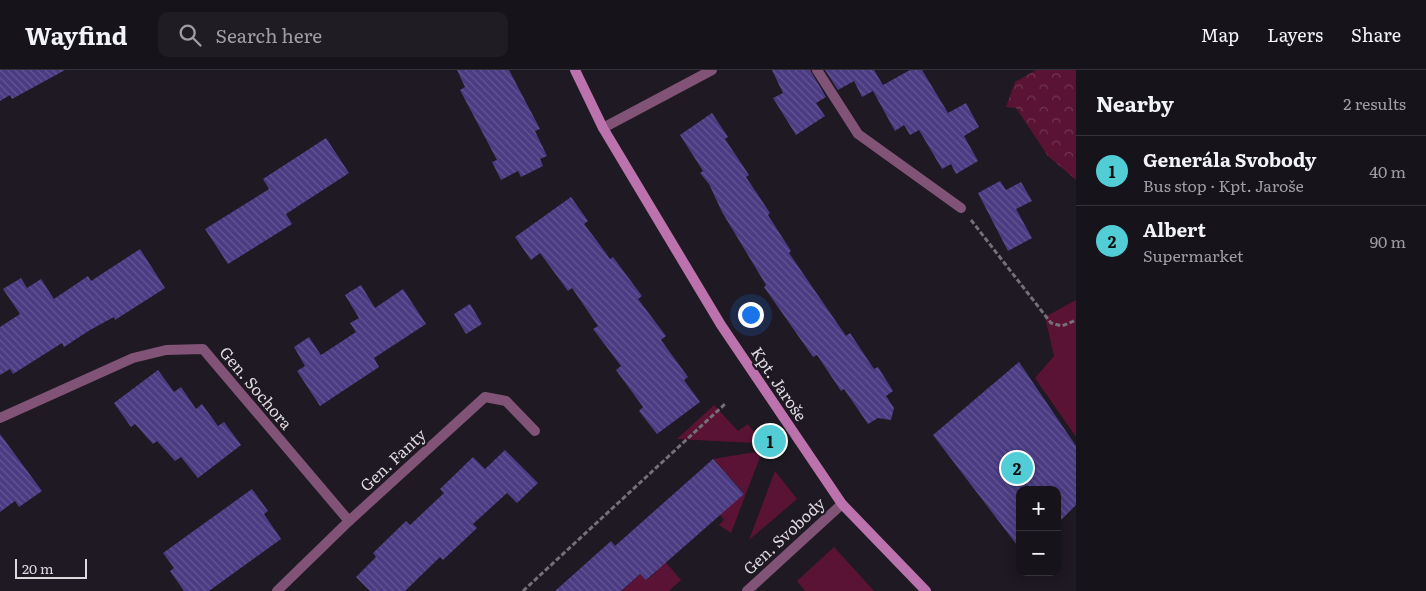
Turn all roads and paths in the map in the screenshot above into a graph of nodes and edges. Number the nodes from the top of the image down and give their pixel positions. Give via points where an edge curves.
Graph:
1 (575, 70) edge
2 (712, 70) edge
3 (817, 70) edge
4 (604, 128) junction
5 (962, 208) joint
6 (1076, 320) edge
7 (725, 404) dead end
8 (0, 418) edge
9 (535, 431) dead end
10 (842, 504) junction
11 (349, 521) junction
12 (277, 591) edge
13 (523, 591) edge
14 (747, 591) edge
15 (926, 591) edge

1 - 4 street, Kpt. Jaroše
2 - 4 street
3 - 5 street via 858,134
4 - 10 street, Kpt. Jaroše via 721,325
5 - 6 path via 1051,323 1062,326
7 - 13 path
8 - 11 street, Gen. Sochora via 132,358 166,350 203,349
9 - 11 street, Gen. Fanty via 506,401 485,396
10 - 14 street, Gen. Svobody
10 - 15 street, Kpt. Jaroše
11 - 12 street, Gen. Fanty

